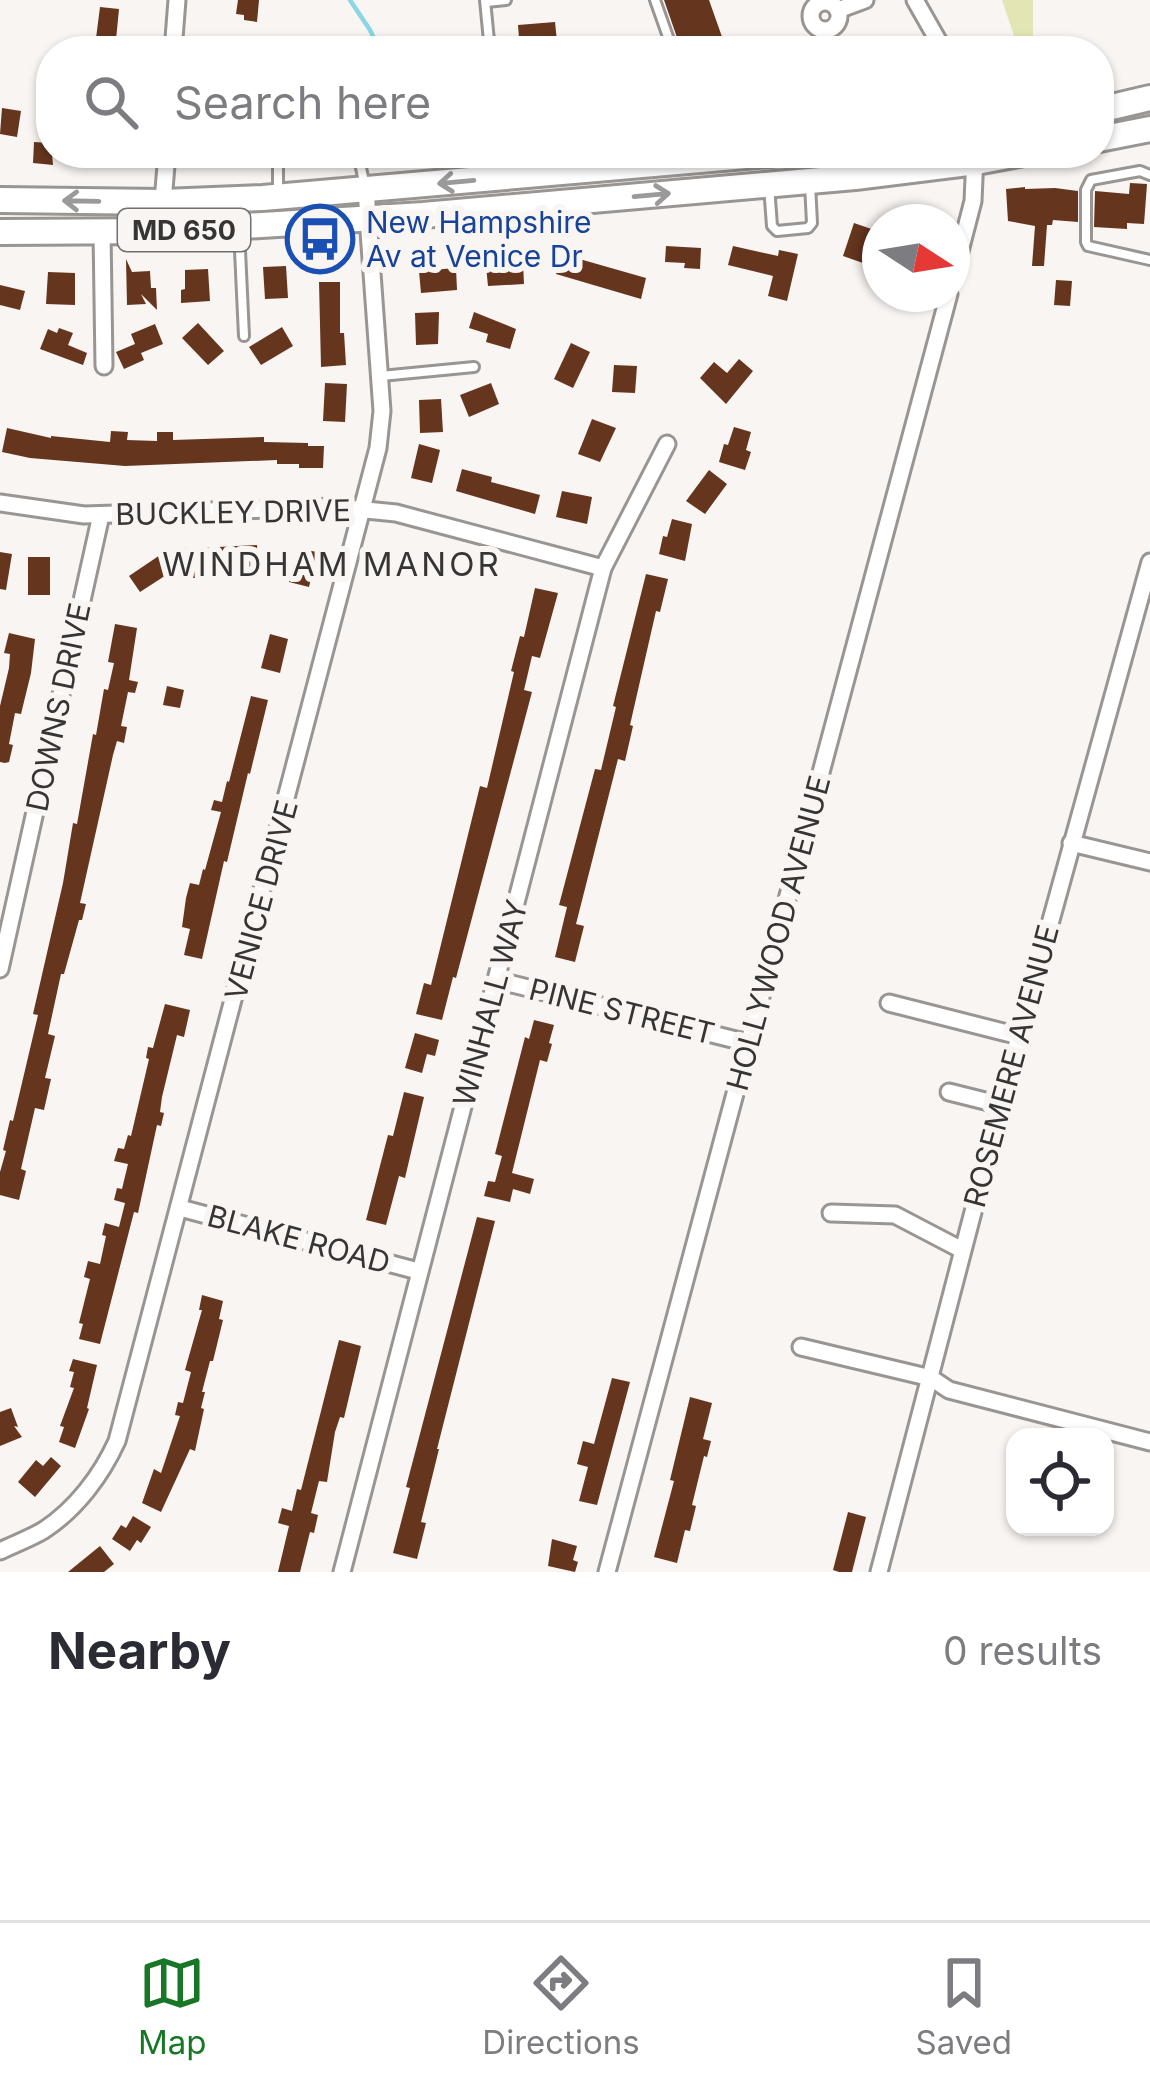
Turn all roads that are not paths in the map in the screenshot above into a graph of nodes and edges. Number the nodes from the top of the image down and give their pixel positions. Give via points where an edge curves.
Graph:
1 (177, 0) edge
2 (506, 0) edge
3 (655, 0) edge
4 (865, 0) edge
5 (915, 0) edge
6 (485, 1) edge
7 (838, 10) dead end
8 (174, 36) edge
9 (488, 36) edge
10 (668, 36) edge
11 (935, 36) edge
12 (1150, 98) edge
13 (1114, 106) edge
14 (1150, 129) edge
15 (1114, 136) edge
16 (165, 168) edge
17 (278, 168) edge
18 (361, 168) edge
19 (485, 168) edge
20 (904, 168) edge
21 (976, 168) edge
22 (1150, 175) edge
23 (810, 181) junction
24 (769, 184) junction
25 (366, 190) junction
26 (278, 196) junction
27 (0, 200) edge
28 (164, 202) junction
29 (970, 216) edge
30 (368, 219) junction
31 (239, 228) junction
32 (102, 231) junction
33 (0, 232) edge
34 (1150, 260) edge
35 (944, 312) edge
36 (244, 336) dead end
37 (104, 366) dead end
38 (474, 368) dead end
39 (380, 376) junction
40 (667, 444) dead end
41 (0, 503) edge
42 (363, 509) junction
43 (100, 515) junction
44 (1150, 562) edge
45 (603, 568) junction
46 (1071, 843) junction
47 (1150, 862) edge
48 (0, 969) edge
49 (496, 980) junction
50 (889, 1003) dead end
51 (613, 1009) road end
52 (660, 1021) road end
53 (1019, 1036) junction
54 (748, 1043) junction
55 (950, 1092) dead end
56 (1001, 1105) junction
57 (181, 1208) junction
58 (831, 1214) dead end
59 (962, 1250) junction
60 (418, 1271) junction
61 (801, 1346) dead end
62 (932, 1378) junction
63 (1150, 1442) edge
64 (0, 1551) edge
65 (342, 1572) edge
66 (607, 1572) edge
67 (879, 1572) edge

1 - 8 street
2 - 6 lane
3 - 10 lane
4 - 7 street
5 - 11 street
6 - 9 lane
12 - 13 main road
14 - 15 main road
16 - 28 street
17 - 26 lane
18 - 25 lane
19 -> 25 main road, MD 650
20 - 23 main road, MD 650
21 - 29 street
22 - 34 lane via 1091,180 1086,242
23 - 24 main road, MD 650
23 - 24 lane via 812,223 777,231
30 -> 24 main road, MD 650
25 - 26 main road, MD 650
25 - 30 street, VENICE DRIVE
26 - 28 main road, MD 650
28 -> 27 main road, MD 650
30 - 31 main road, MD 650
30 - 39 street, VENICE DRIVE
31 - 32 main road, MD 650
31 - 36 lane
32 - 33 main road, MD 650
32 - 37 street
35 - 54 street, HOLLYWOOD AVENUE
38 - 39 lane
39 - 42 street, VENICE DRIVE via 378,448
40 - 45 street, WINHALL WAY
41 - 43 street, BUCKLEY DRIVE
42 - 43 street, BUCKLEY DRIVE
42 - 45 street, BUCKLEY DRIVE
42 - 57 street, VENICE DRIVE
43 - 48 street, DOWNS DRIVE
44 - 46 street, ROSEMERE AVENUE
45 - 49 street, WINHALL WAY
46 - 47 street
46 - 53 street, ROSEMERE AVENUE
49 - 51 street, PINE STREET
49 - 60 street, WINHALL WAY
50 - 53 street
52 - 54 street, PINE STREET
53 - 56 street, ROSEMERE AVENUE
54 - 66 street, HOLLYWOOD AVENUE
55 - 56 street
56 - 59 street, ROSEMERE AVENUE
57 - 60 street, BLAKE ROAD
57 - 64 street, VENICE DRIVE via 106,1466 73,1506
58 - 59 street via 895,1215
59 - 62 street, ROSEMERE AVENUE
60 - 65 street, WINHALL WAY
61 - 62 street
62 - 63 street via 949,1390
62 - 67 street, ROSEMERE AVENUE

